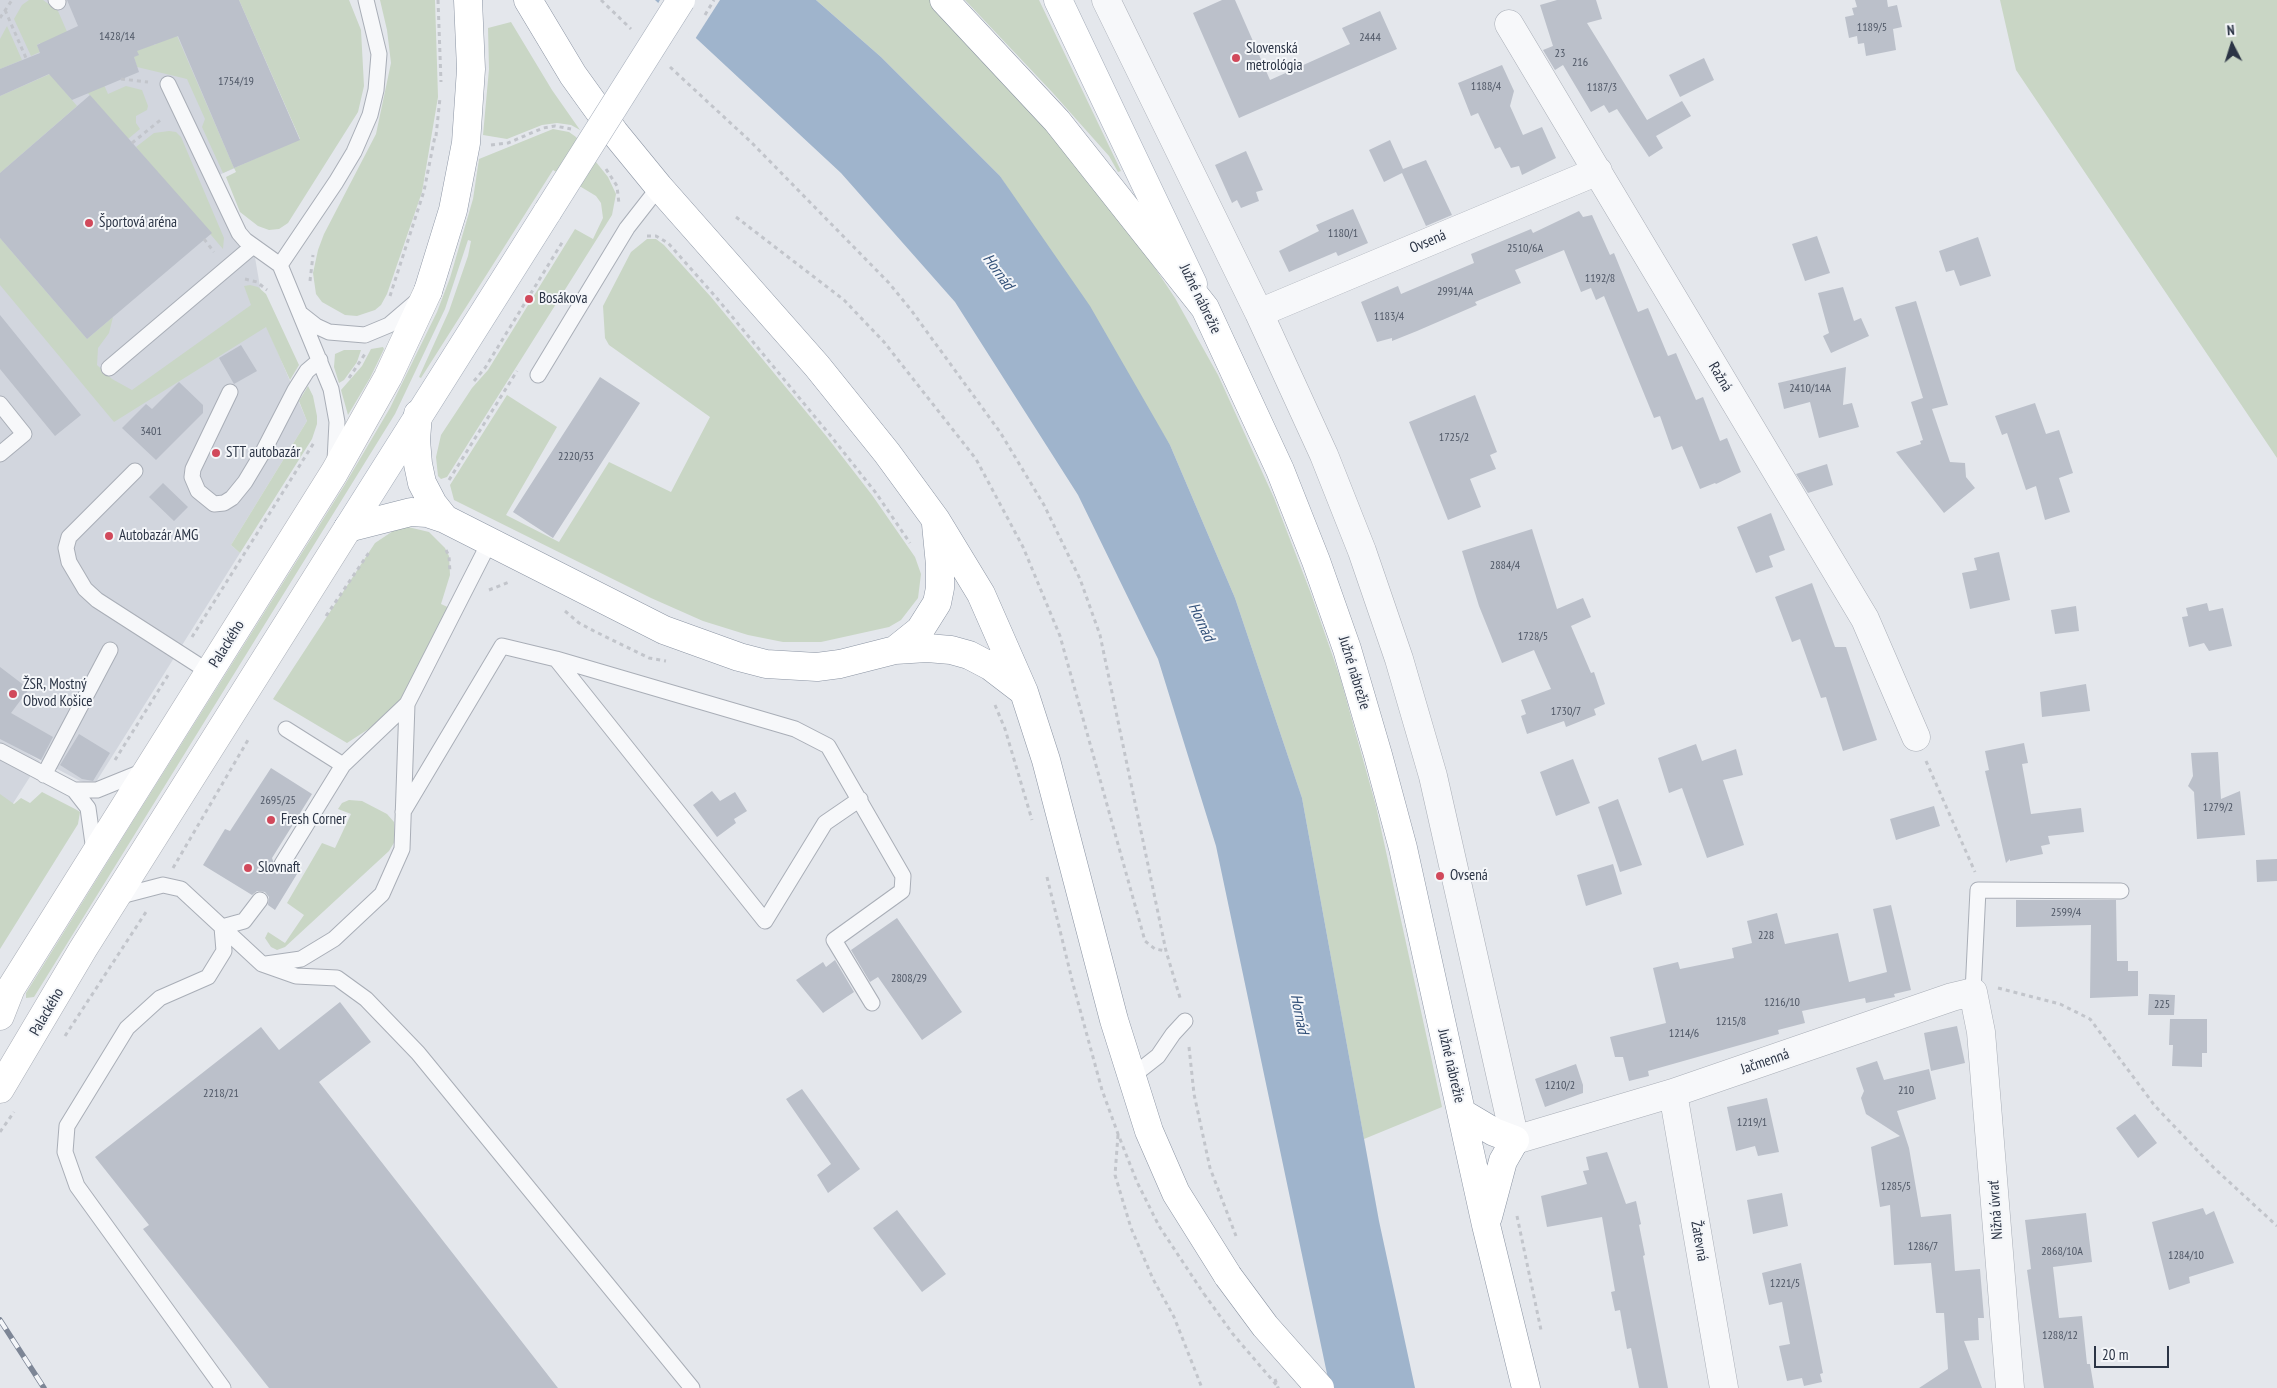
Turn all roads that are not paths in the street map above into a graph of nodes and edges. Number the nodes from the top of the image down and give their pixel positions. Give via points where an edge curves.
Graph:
1 (366, 0) edge
2 (468, 0) edge
3 (681, 0) edge
4 (944, 0) edge
5 (1058, 0) edge
6 (1113, 3) edge
7 (532, 7) edge
8 (1509, 24) dead end
9 (168, 84) road end
10 (1598, 171) junction
11 (659, 187) junction
12 (253, 246) junction
13 (280, 265) junction
14 (428, 291) junction
15 (1204, 308) junction
16 (1259, 313) junction
17 (302, 315) junction
18 (320, 360) junction
19 (109, 368) dead end
20 (538, 375) dead end
21 (230, 392) dead end
22 (0, 404) edge
23 (418, 414) junction
24 (0, 454) edge
25 (135, 472) dead end
26 (334, 473) junction
27 (936, 520) junction
28 (348, 528) junction
29 (443, 531) junction
30 (488, 543) junction
31 (110, 650) dead end
32 (895, 650) junction
33 (556, 659) junction
34 (209, 672) junction
35 (1024, 692) junction
36 (407, 704) junction
37 (286, 728) dead end
38 (1916, 738) road end
39 (0, 751) edge
40 (343, 765) junction
41 (148, 769) junction
42 (44, 775) junction
43 (74, 790) junction
44 (860, 799) junction
45 (404, 812) junction
46 (94, 856) junction
47 (282, 864) dead end
48 (2121, 891) dead end
49 (115, 897) junction
50 (260, 900) dead end
51 (222, 927) junction
52 (262, 964) junction
53 (1973, 992) junction
54 (6, 994) edge
55 (872, 1003) dead end
56 (0, 1016) edge
57 (1186, 1021) road end
58 (1130, 1078) junction
59 (0, 1089) edge
60 (1674, 1093) junction
61 (1462, 1113) junction
62 (1515, 1140) junction
63 (1486, 1225) junction
64 (223, 1388) edge
65 (692, 1388) edge
66 (1320, 1388) edge
67 (1526, 1388) edge
68 (1724, 1388) edge
69 (2010, 1388) edge

1 - 13 lane via 379,54 370,115 336,182
2 - 14 main road, Palackého via 470,109 466,143 453,210
3 - 23 main road, Palackého, bridge
4 - 15 main road via 1058,121
5 - 15 main road, Južné nábrežie
6 - 16 street
7 - 11 main road via 573,75
8 - 10 street, Ražná
9 - 12 lane via 232,220
10 - 16 street, Ovsená
10 - 38 street, Ražná via 1865,619
11 - 20 lane via 620,240
11 - 27 main road via 828,380
12 - 13 lane
12 - 19 lane
13 - 17 lane
14 - 17 lane via 389,325 365,335 329,332
14 - 26 main road, Palackého via 388,377
15 - 61 main road, Južné nábrežie via 1280,470 1347,649 1403,848
16 - 62 street via 1324,455 1399,658 1443,815
17 - 18 lane
18 - 21 lane via 307,371 295,390 245,482 232,498 214,504 198,491 192,477 193,469
18 - 26 lane via 337,422
22 - 24 lane via 24,434
23 - 28 main road, Palackého
23 - 29 main road via 416,440 422,483
25 - 34 lane via 69,537 66,548 69,562 85,589 98,600
26 - 34 main road, Palackého
27 - 32 main road via 940,565 937,603 920,630
27 - 35 main road via 981,594
28 - 29 main road via 411,512 428,513
28 - 49 main road, Palackého
29 - 30 main road
30 - 32 main road via 664,630 739,657 775,665 817,667
30 - 36 lane
31 - 42 lane
32 - 35 main road via 927,648 968,655 990,666
33 - 44 lane via 795,730 828,746
33 - 44 lane via 765,921 825,823
33 - 45 lane via 502,646
34 - 41 main road, Palackého
35 - 58 main road via 1060,808
36 - 40 lane
36 - 45 lane
37 - 40 lane
39 - 42 lane
40 - 47 lane
41 - 43 lane via 96,790
41 - 46 main road, Palackého
42 - 43 lane
43 - 46 lane via 84,801 90,816
44 - 55 lane via 903,876 902,892 834,940
45 - 52 lane via 402,849 382,894 334,940 301,959
46 - 54 main road, Palackého
48 - 53 lane via 1978,890
49 - 51 lane via 162,885 181,889
49 - 59 main road, Palackého
50 - 51 lane via 244,921
51 - 52 lane
51 - 64 lane via 224,951 208,977 160,998 127,1028 67,1126 65,1152 78,1186
52 - 65 lane via 296,976 337,978 366,998 418,1053
53 - 60 street, Jačmenná
53 - 69 street, Nižná úvrať via 1982,1032
54 - 56 main road, Palackého
57 - 58 lane via 1158,1056
58 - 66 main road, bridge via 1176,1193 1228,1276 1265,1326
60 - 62 street, Jačmenná
60 - 68 street, Žatevná
61 - 62 main road
61 - 63 main road, Južné nábrežie
62 - 63 main road via 1502,1161
63 - 67 main road, Južné nábrežie

